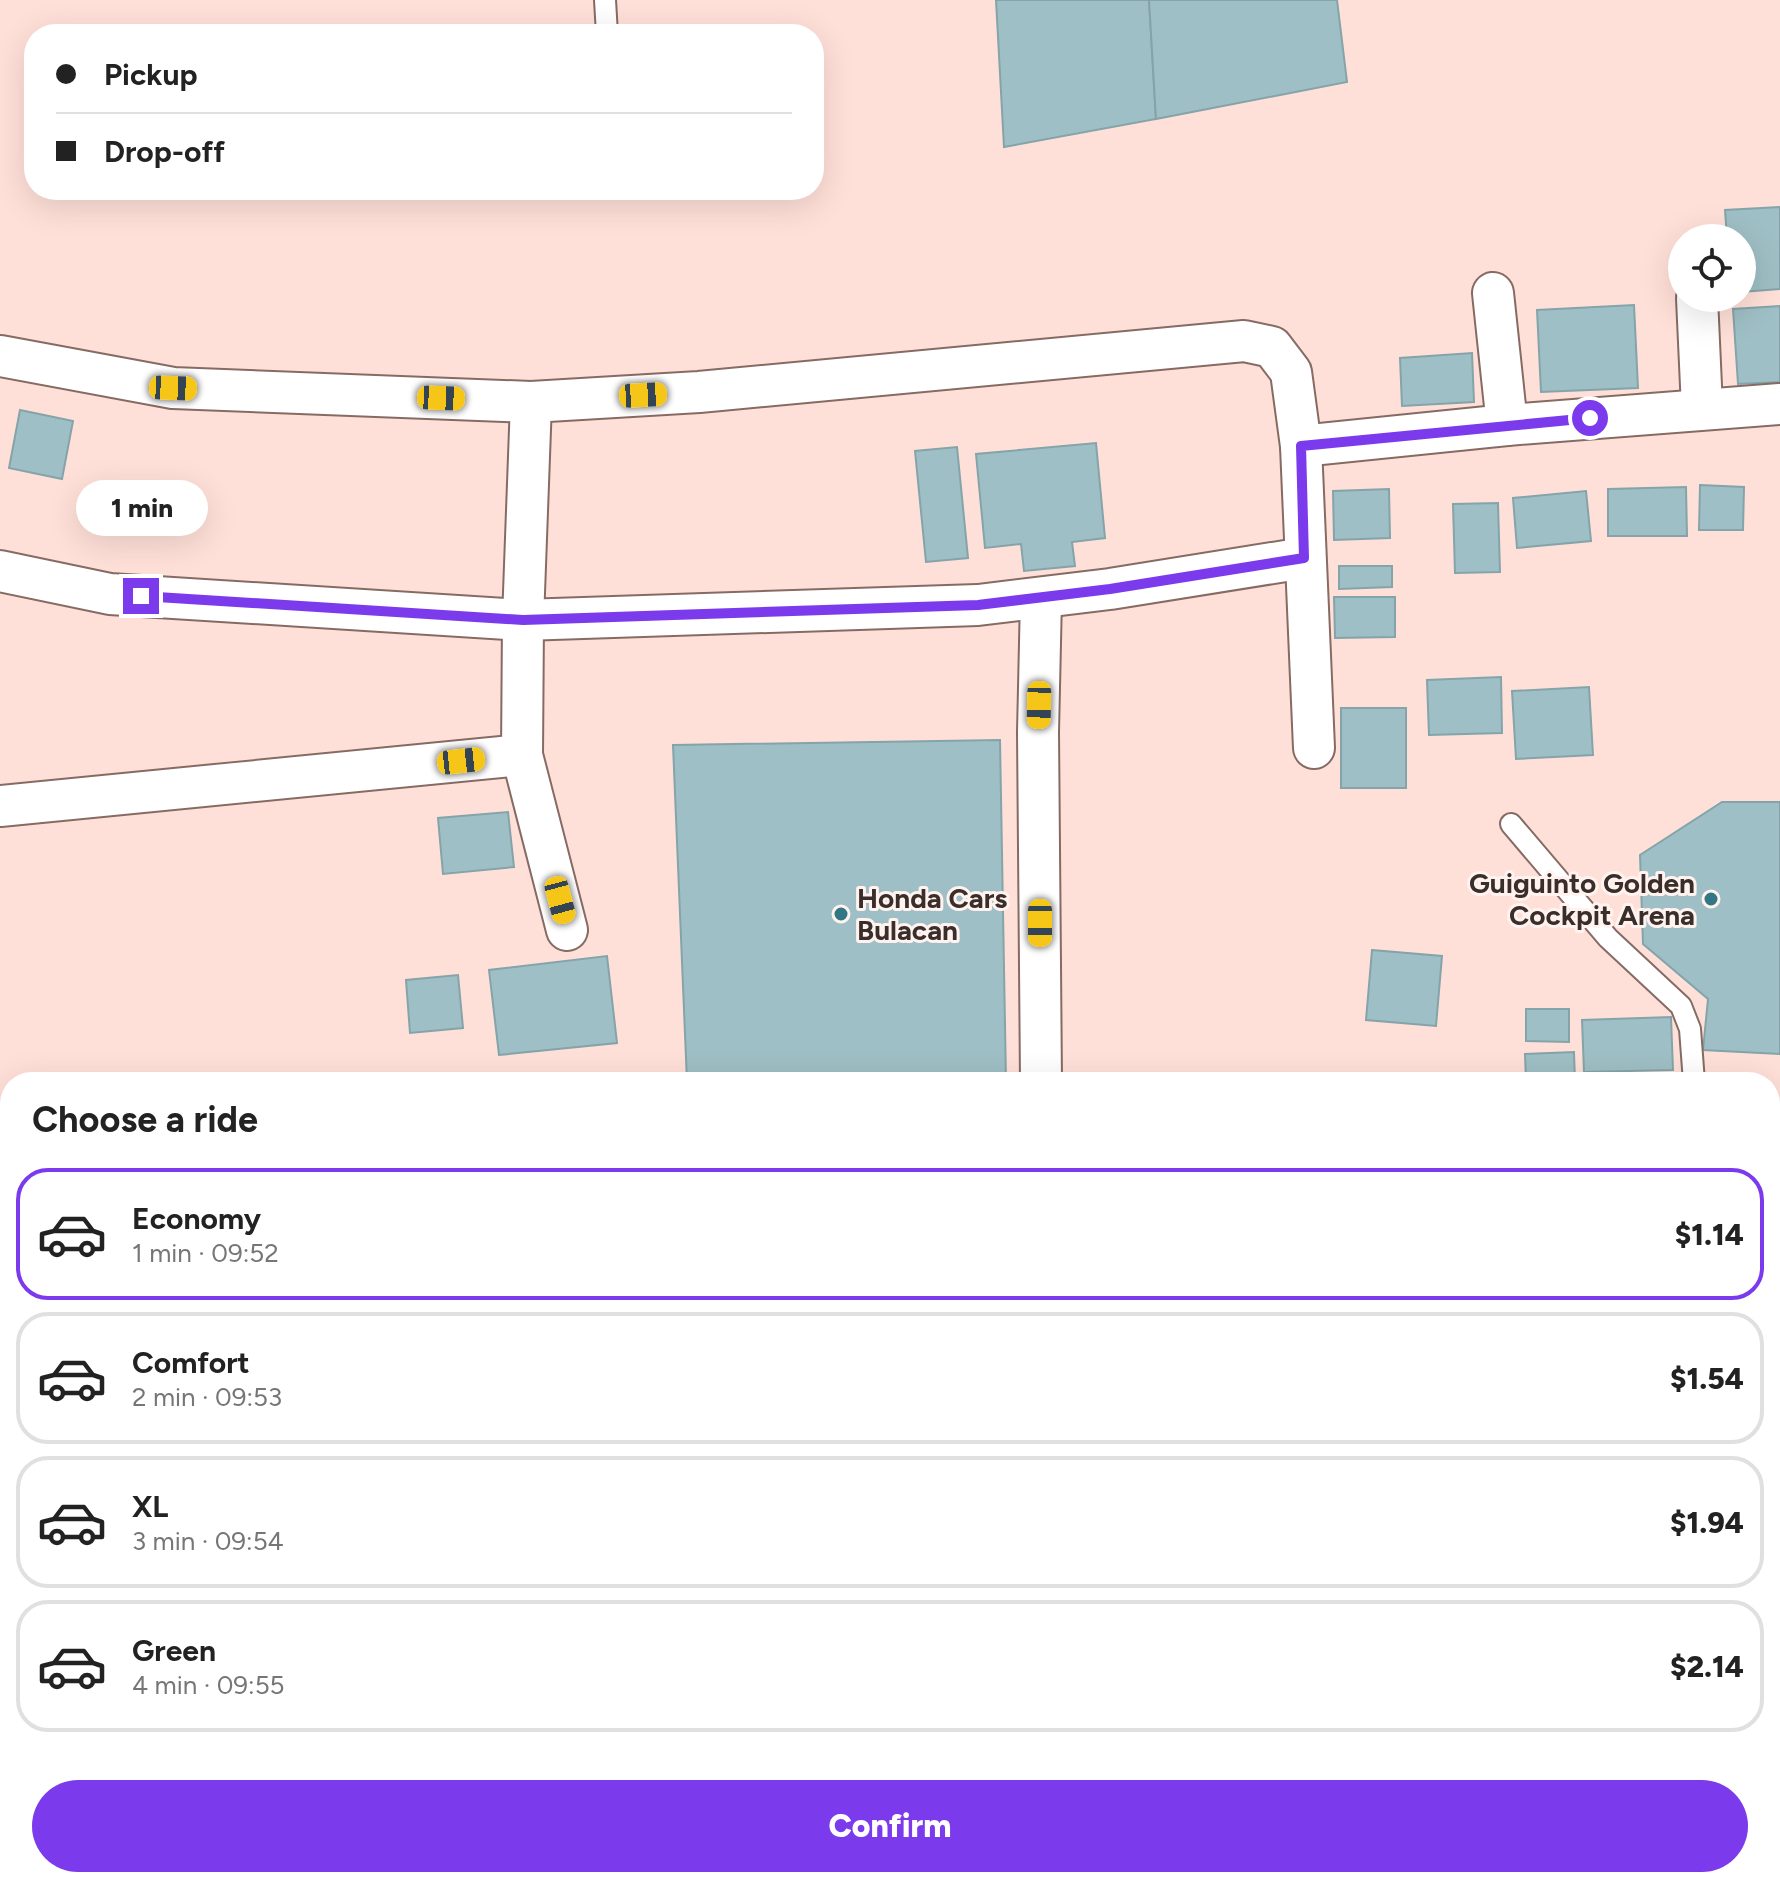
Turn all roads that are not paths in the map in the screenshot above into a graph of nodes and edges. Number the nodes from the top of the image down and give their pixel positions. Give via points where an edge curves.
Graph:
1 (605, 0) edge
2 (606, 24) edge
3 (1493, 293) dead end
4 (1698, 312) edge
5 (0, 356) edge
6 (531, 402) junction
7 (1780, 404) edge
8 (1702, 408) junction
9 (1507, 425) junction
10 (1301, 446) junction
11 (1304, 558) junction
12 (0, 571) edge
13 (1041, 598) junction
14 (523, 620) junction
15 (1314, 748) dead end
16 (522, 755) junction
17 (0, 806) edge
18 (1511, 824) dead end
19 (567, 930) dead end
20 (1041, 1072) edge
21 (1693, 1072) edge

1 - 2 lane
3 - 9 street
4 - 8 street
5 - 6 street via 173,388
6 - 10 street via 699,392 1244,341 1272,347 1291,372
6 - 14 street
7 - 8 street
8 - 9 street
9 - 10 street
10 - 11 street
11 - 13 street
11 - 15 street
12 - 14 street via 110,594
13 - 14 street via 978,605
13 - 20 street
14 - 16 street
16 - 17 street
16 - 19 street
18 - 21 lane via 1608,938 1681,1006 1690,1029

